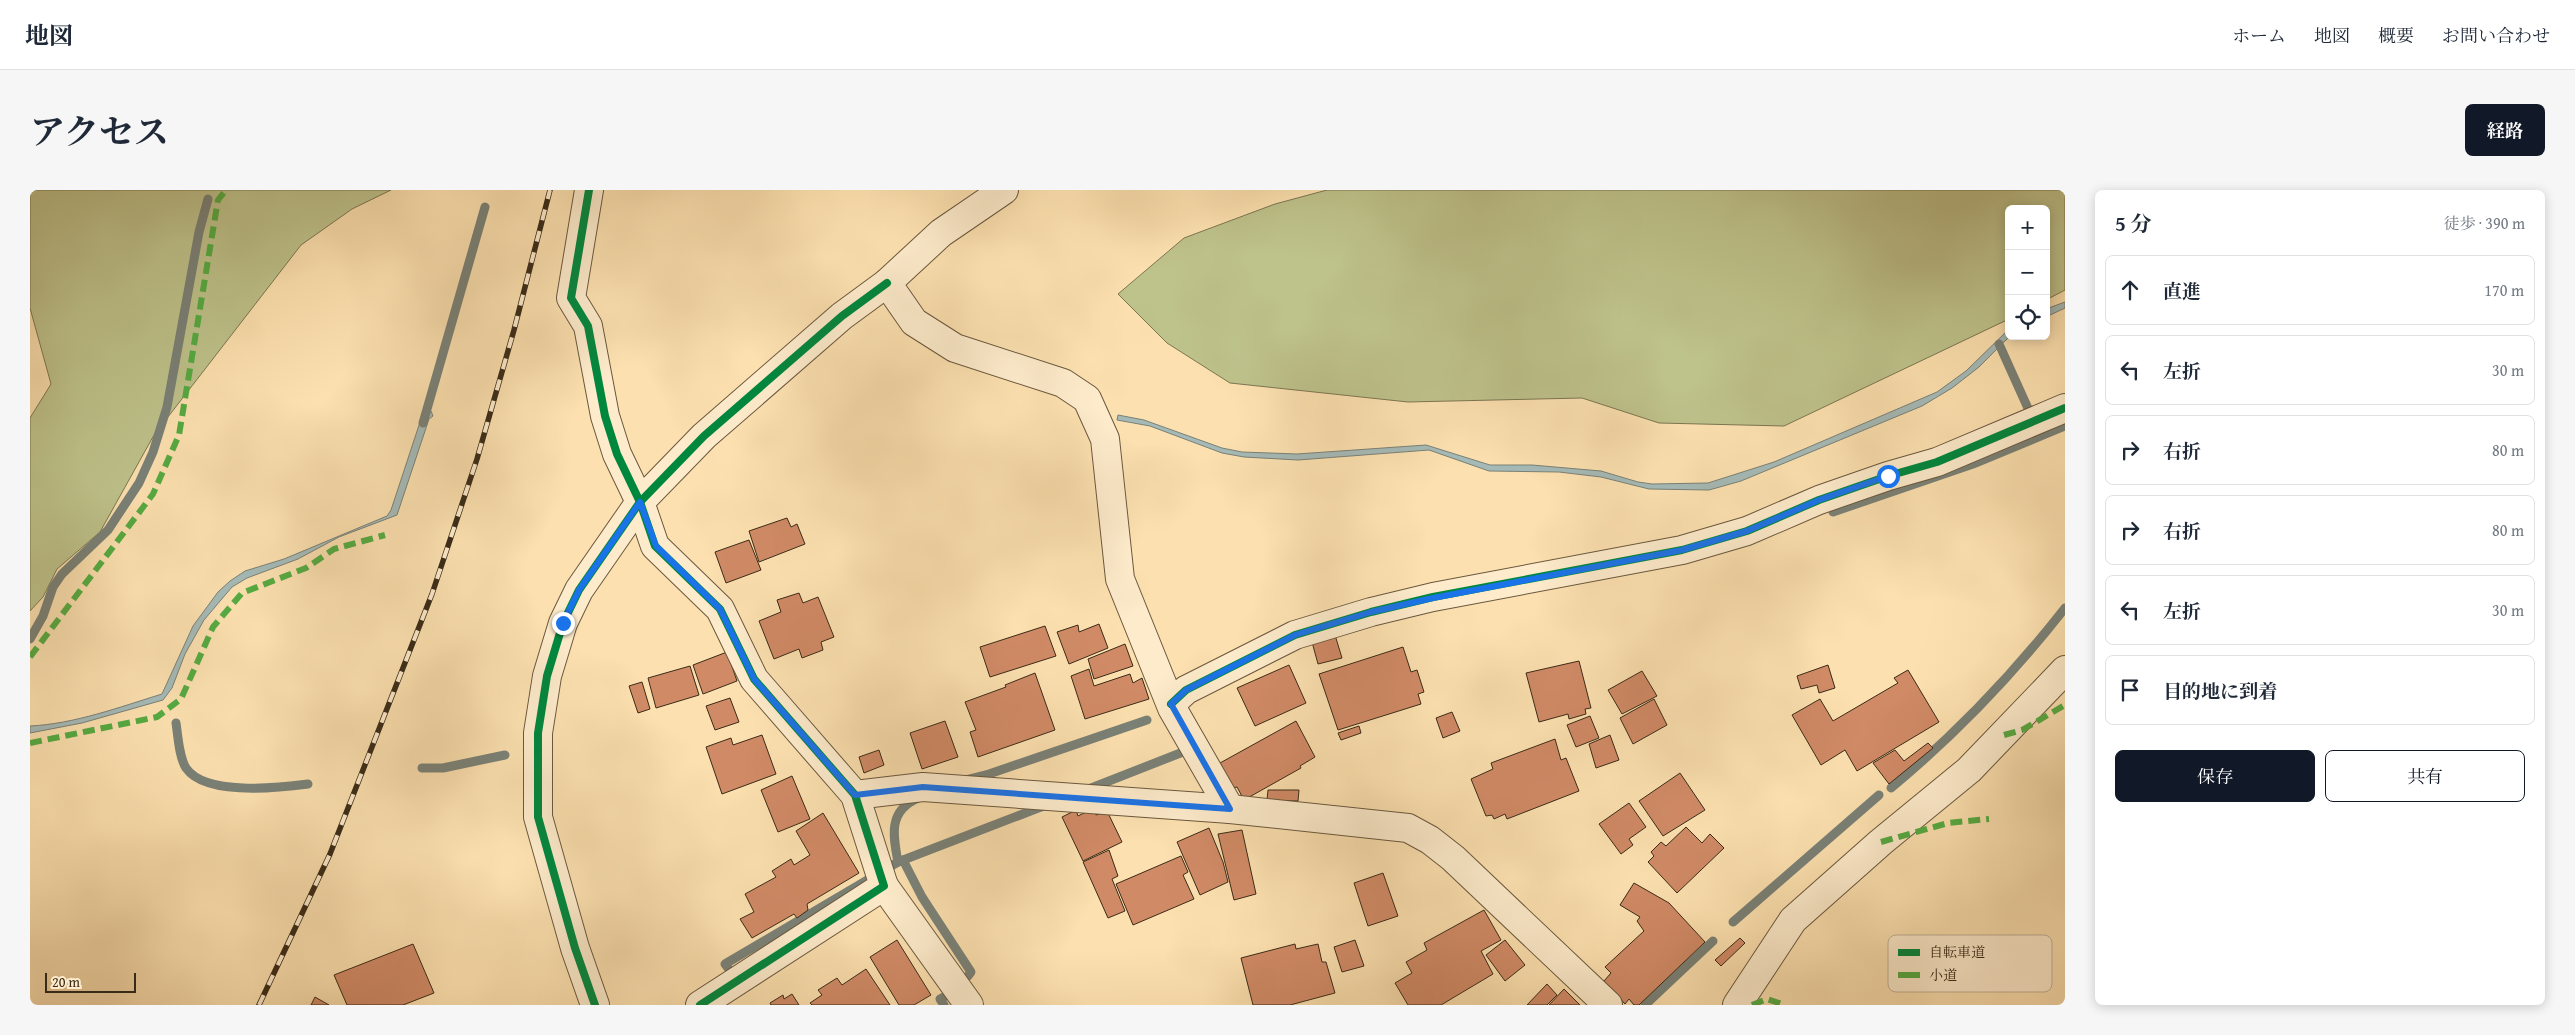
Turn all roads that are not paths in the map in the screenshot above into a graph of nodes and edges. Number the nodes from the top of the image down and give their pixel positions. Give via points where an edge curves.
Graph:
1 (589, 190) edge
2 (1004, 190) edge
3 (887, 283) junction
4 (2065, 408) edge
5 (640, 502) junction
6 (2065, 670) edge
7 (1171, 704) junction
8 (855, 795) junction
9 (1230, 809) junction
10 (884, 886) junction
11 (594, 1005) edge
12 (700, 1005) edge
13 (969, 1005) edge
14 (1608, 1005) edge
15 (1737, 1005) edge

1 - 5 street via 571,298 588,326 605,416 617,454
2 - 3 street via 941,233
3 - 5 street via 842,316 704,436
3 - 7 street via 914,322 955,348 1063,383 1087,398 1105,439 1120,579
4 - 7 street via 1937,462 1819,500 1747,531 1682,550 1371,612 1295,635 1186,690
5 - 8 street via 656,546 720,609 754,679
5 - 11 street via 579,590 563,623 547,676 538,733 538,817
6 - 15 street via 1969,770 1793,920
7 - 9 street
8 - 9 street via 923,787
8 - 10 street
9 - 14 street via 1408,828 1453,858
10 - 12 street
10 - 13 street

